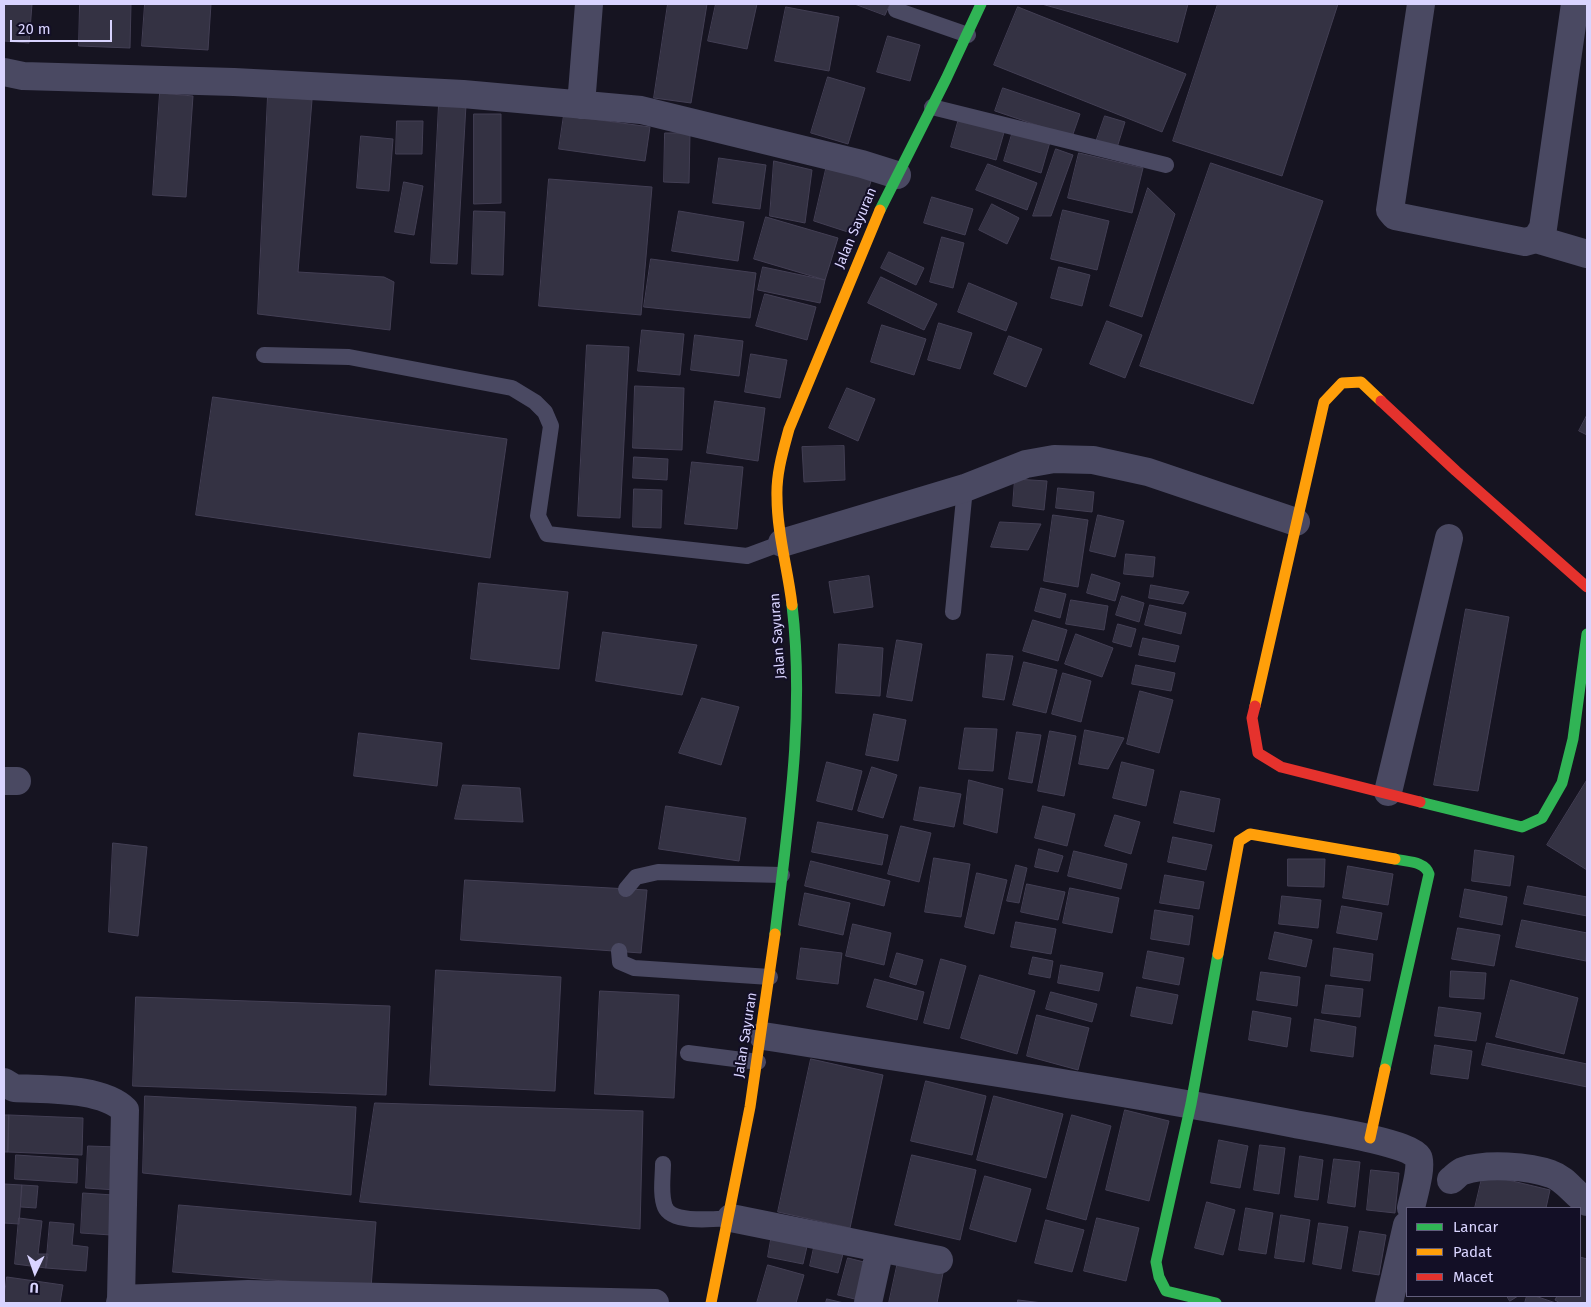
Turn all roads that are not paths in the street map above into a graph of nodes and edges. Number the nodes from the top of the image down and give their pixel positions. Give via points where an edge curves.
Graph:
1 (589, 4) edge
2 (982, 4) edge
3 (1420, 4) edge
4 (1575, 4) edge
5 (896, 10) dead end
6 (968, 35) junction
7 (4, 72) edge
8 (580, 105) junction
9 (932, 107) junction
10 (1166, 165) dead end
11 (896, 175) junction
12 (1536, 240) junction
13 (1587, 254) edge
14 (264, 355) dead end
15 (965, 488) junction
16 (1296, 522) junction
17 (1449, 538) dead end
18 (782, 543) junction
19 (1587, 587) edge
20 (953, 612) dead end
21 (1587, 634) edge
22 (1580, 732) edge
23 (1388, 792) junction
24 (782, 874) junction
25 (626, 888) dead end
26 (619, 951) dead end
27 (770, 977) junction
28 (761, 1049) junction
29 (688, 1053) dead end
30 (4, 1082) edge
31 (1191, 1104) junction
32 (1370, 1138) junction
33 (663, 1164) dead end
34 (1451, 1180) dead end
35 (1587, 1202) edge
36 (1411, 1207) edge
37 (731, 1218) junction
38 (1406, 1229) edge
39 (880, 1248) junction
40 (939, 1260) dead end
41 (120, 1301) edge
42 (655, 1303) edge
43 (711, 1303) edge
44 (868, 1303) edge
45 (1216, 1303) edge
46 (1389, 1303) edge

1 - 8 street
2 - 6 street, Jalan Sayuran
3 - 12 street via 1390,210 1395,216 1525,242
4 - 12 street via 1543,228
5 - 6 lane
6 - 9 street, Jalan Sayuran
7 - 8 street via 23,76 234,82 463,94
8 - 11 street via 640,110
9 - 10 lane
9 - 11 street, Jalan Sayuran
11 - 18 street, Jalan Sayuran via 789,428 777,486
12 - 13 street
14 - 18 lane via 349,356 512,388 535,402 545,412 551,426 538,516 547,534 747,556
15 - 16 street via 1026,464 1054,459 1093,460 1148,472
15 - 18 street
15 - 20 lane
16 - 19 street via 1324,402 1342,383 1361,382
16 - 23 street via 1252,718 1258,753 1281,767
17 - 23 street
18 - 24 street, Jalan Sayuran via 791,594 797,681 793,777
21 - 22 street
22 - 23 street via 1562,783 1542,818 1522,827
24 - 25 lane via 658,872 636,877
24 - 27 street, Jalan Sayuran
26 - 27 lane via 620,962 634,968
27 - 28 street, Jalan Sayuran
28 - 29 lane
28 - 31 street
28 - 37 street, Jalan Sayuran
30 - 41 street via 14,1088 95,1095 115,1101 125,1110
31 - 32 street
31 - 32 street via 1239,841 1250,834 1421,864 1429,874
31 - 45 street via 1156,1262 1166,1291
32 - 36 street via 1418,1156 1420,1164
33 - 37 lane via 663,1200 672,1216
34 - 35 street via 1462,1171 1491,1166 1521,1169 1551,1174
37 - 39 street
37 - 43 street, Jalan Sayuran
38 - 46 street
39 - 40 street
39 - 44 street
41 - 42 street via 248,1294

